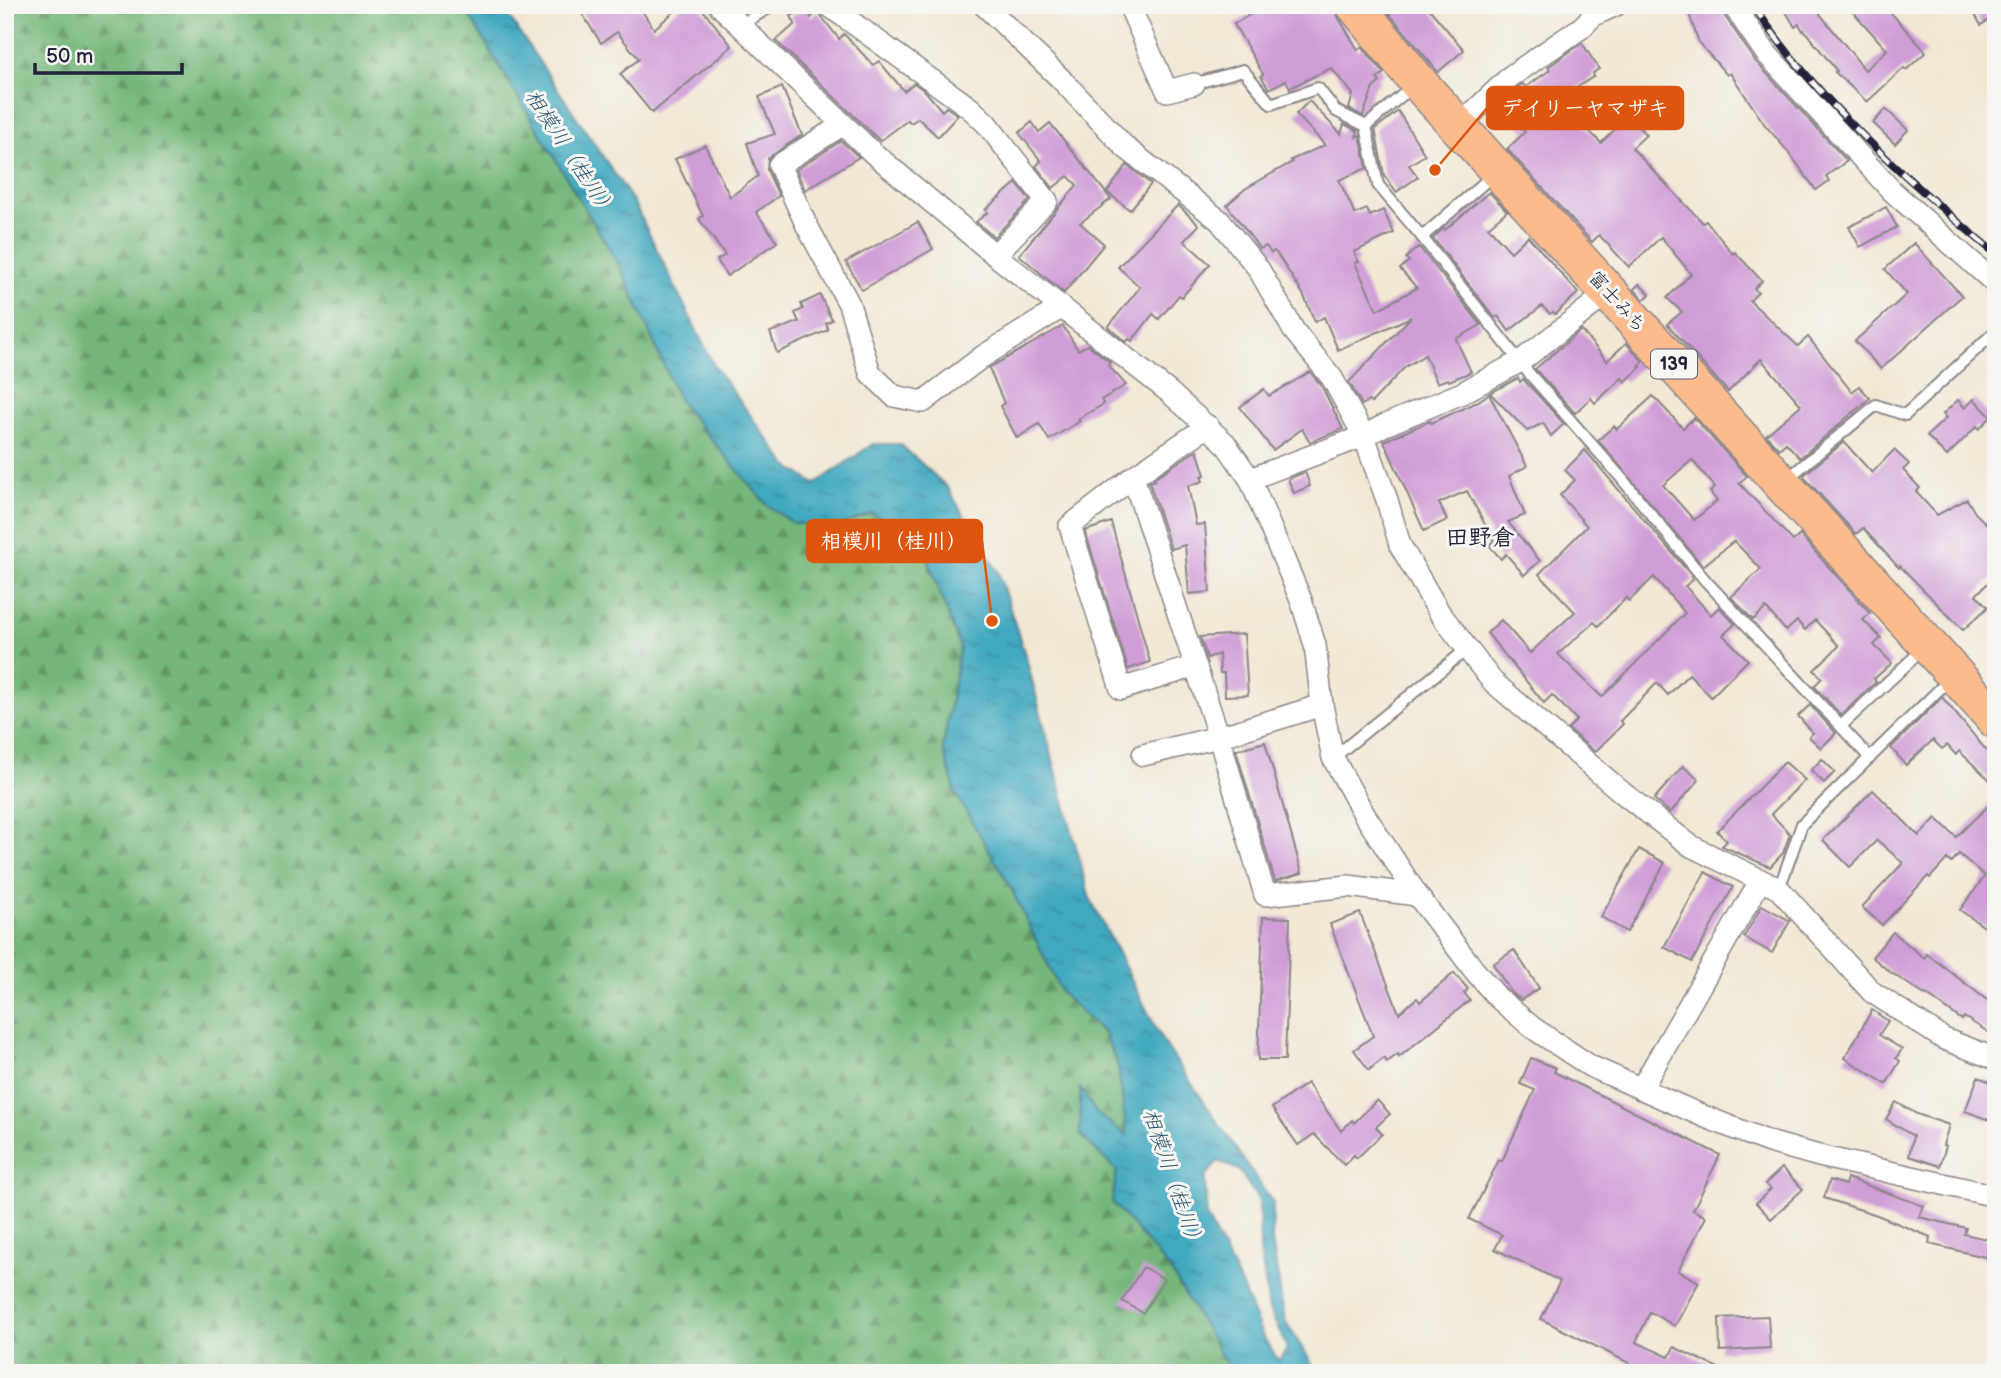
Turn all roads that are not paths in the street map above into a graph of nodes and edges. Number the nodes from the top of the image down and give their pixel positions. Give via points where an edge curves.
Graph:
1 (719, 5) edge
2 (774, 5) edge
3 (828, 5) edge
4 (984, 5) edge
5 (1129, 5) edge
6 (1355, 5) edge
7 (1616, 5) edge
8 (1733, 5) edge
9 (1591, 10) edge
10 (738, 26) junction
11 (1418, 82) junction
12 (1194, 84) joint
13 (842, 125) junction
14 (1366, 126) junction
15 (1458, 127) junction
16 (1498, 171) junction
17 (1422, 237) junction
18 (995, 255) junction
19 (1996, 285) edge
20 (1609, 292) junction
21 (1062, 307) junction
22 (1996, 331) edge
23 (1521, 361) junction
24 (1208, 426) junction
25 (1364, 436) junction
26 (1133, 477) junction
27 (1251, 479) junction
28 (1781, 484) junction
29 (1927, 645) junction
30 (1467, 649) junction
31 (1196, 666) junction
32 (1954, 675) junction
33 (1322, 705) junction
34 (1996, 720) edge
35 (1840, 726) junction
36 (1219, 737) junction
37 (1143, 755) dead end
38 (1333, 758) junction
39 (1870, 758) junction
40 (1769, 885) junction
41 (1417, 895) junction
42 (1996, 1059) edge
43 (1641, 1089) junction
44 (1996, 1196) edge

1 - 10 street
2 - 10 lane
3 - 18 street via 970,108 1047,201
4 - 25 street via 1126,148 1219,219 1258,268 1294,331 1332,378
5 - 12 street via 1167,91
6 - 11 highway, 富士みち / 139
7 - 9 street
8 - 19 street via 1766,53 1891,190
9 - 15 street via 1581,28 1511,76
10 - 13 street
11 - 14 lane
11 - 15 highway, 富士みち / 139
12 - 14 lane via 1243,70 1271,104 1318,88 1336,111
13 - 18 street
13 - 21 street via 779,164 849,304 870,373 894,396 923,402 982,357
14 - 17 lane via 1378,184
15 - 16 highway, 富士みち / 139
16 - 17 lane
16 - 20 highway, 富士みち / 139
17 - 23 lane
18 - 21 street
20 - 23 street
20 - 28 highway, 富士みち / 139
21 - 24 street
22 - 28 lane via 1905,415 1876,405
23 - 25 street
23 - 35 lane via 1705,580
24 - 26 street
24 - 27 street
25 - 27 street
25 - 30 street via 1399,545
26 - 31 street
26 - 31 street via 1070,526 1121,689
27 - 33 street via 1301,600 1315,645
28 - 29 highway, 富士みち / 139
29 - 32 highway, 富士みち / 139
29 - 35 lane
30 - 38 lane
30 - 40 street via 1492,681 1624,794 1691,846
31 - 36 street
32 - 34 highway, 富士みち / 139
32 - 39 lane
33 - 36 street
33 - 38 street
35 - 39 lane
36 - 37 street
36 - 41 street via 1265,895 1348,886
38 - 41 street
39 - 40 lane via 1802,824
40 - 42 street via 1872,992 1944,1039
40 - 43 street
41 - 43 street via 1497,997 1590,1066
43 - 44 street via 1769,1142

